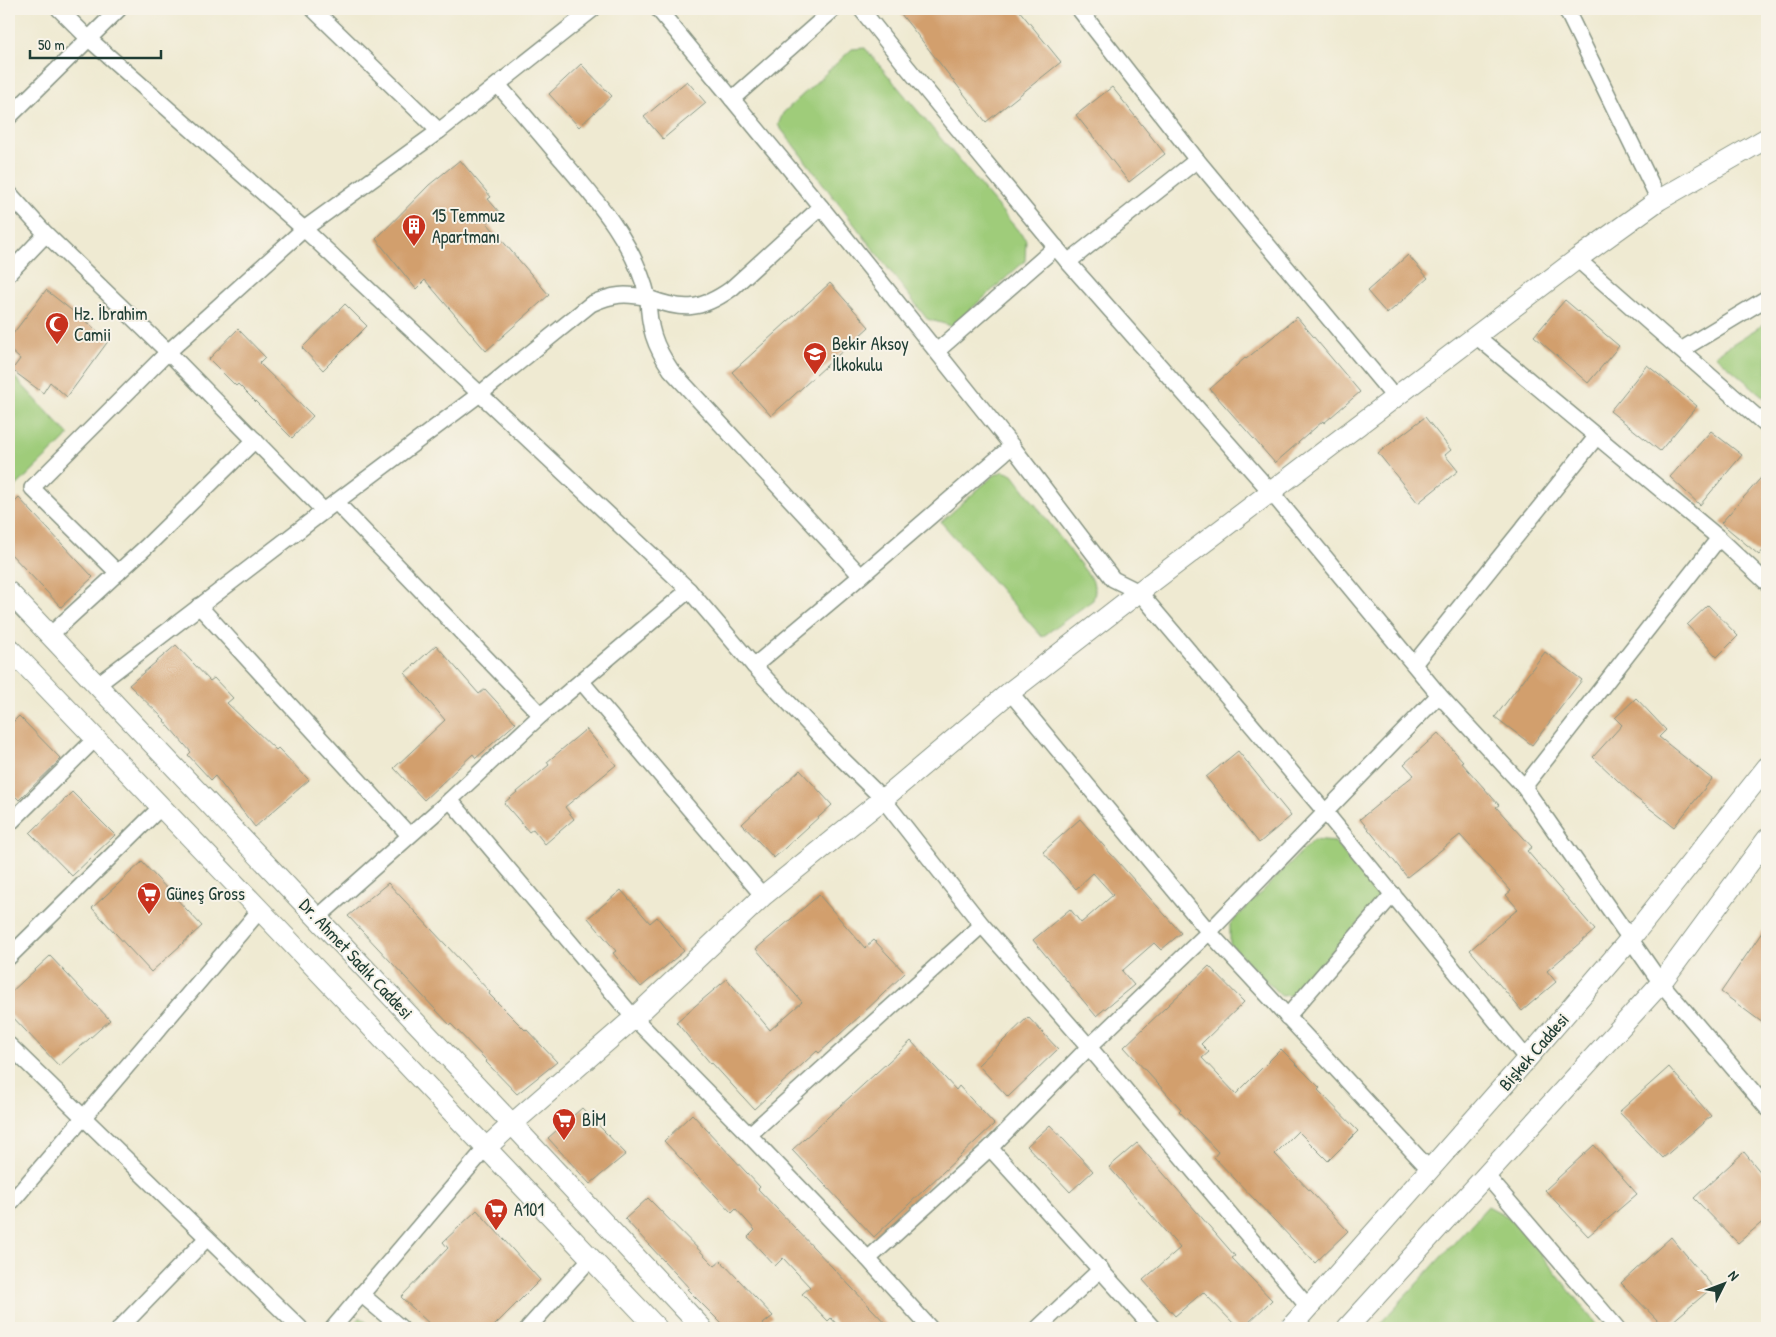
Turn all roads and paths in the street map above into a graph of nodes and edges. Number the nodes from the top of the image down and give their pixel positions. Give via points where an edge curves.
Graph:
1 (59, 9) edge
2 (119, 9) edge
3 (593, 9) edge
4 (658, 9) edge
5 (834, 9) edge
6 (861, 9) edge
7 (1079, 9) edge
8 (1566, 9) edge
9 (322, 12) edge
10 (89, 39) junction
11 (498, 85) junction
12 (732, 99) junction
13 (9, 117) edge
14 (439, 131) junction
15 (1767, 138) edge
16 (1197, 160) junction
17 (9, 193) edge
18 (1659, 200) junction
19 (821, 207) junction
20 (304, 229) junction
21 (46, 234) junction
22 (1056, 247) junction
23 (1578, 259) junction
24 (1068, 262) junction
25 (9, 273) edge
26 (648, 298) junction
27 (1767, 298) edge
28 (1476, 336) junction
29 (1681, 350) junction
30 (937, 351) junction
31 (168, 352) junction
32 (481, 393) junction
33 (1395, 398) junction
34 (1767, 426) edge
35 (1597, 436) junction
36 (255, 440) junction
37 (1012, 446) junction
38 (1271, 492) junction
39 (330, 506) junction
40 (1719, 538) junction
41 (118, 573) junction
42 (861, 576) junction
43 (1767, 583) edge
44 (689, 590) junction
45 (9, 592) edge
46 (1139, 592) junction
47 (199, 606) junction
48 (50, 635) junction
49 (9, 648) edge
50 (1414, 664) junction
51 (754, 666) junction
52 (581, 681) junction
53 (97, 685) junction
54 (1010, 692) junction
55 (1439, 694) junction
56 (541, 715) junction
57 (95, 738) junction
58 (1767, 767) edge
59 (1524, 787) junction
60 (883, 799) junction
61 (450, 800) junction
62 (161, 807) junction
63 (1326, 813) junction
64 (11, 818) edge
65 (409, 835) junction
66 (1767, 839) edge
67 (1393, 894) junction
68 (763, 896) junction
69 (260, 910) junction
70 (317, 918) junction
71 (982, 925) junction
72 (1209, 932) junction
73 (1632, 938) junction
74 (9, 956) edge
75 (1661, 983) junction
76 (1287, 1017) junction
77 (634, 1018) junction
78 (9, 1045) edge
79 (1089, 1047) junction
80 (1527, 1059) junction
81 (1767, 1108) edge
82 (83, 1118) junction
83 (512, 1124) junction
84 (750, 1135) junction
85 (990, 1148) junction
86 (485, 1149) junction
87 (1430, 1170) junction
88 (1486, 1175) junction
89 (9, 1205) edge
90 (207, 1238) junction
91 (591, 1258) junction
92 (868, 1259) junction
93 (1101, 1269) junction
94 (362, 1294) junction
95 (1309, 1308) junction
96 (120, 1328) edge
97 (300, 1328) edge
98 (333, 1328) edge
99 (401, 1328) edge
100 (528, 1328) edge
101 (657, 1328) edge
102 (702, 1328) edge
103 (930, 1328) edge
104 (1038, 1328) edge
105 (1153, 1328) edge
106 (1290, 1328) edge
107 (1347, 1328) edge
108 (1616, 1328) edge

1 - 10 street
2 - 10 street
3 - 11 street
4 - 12 street
5 - 12 street
6 - 22 street
7 - 16 street
8 - 18 street
9 - 14 street
10 - 13 street
10 - 20 street
11 - 14 street
11 - 26 street via 602,206 636,261
12 - 19 street
14 - 20 street
15 - 18 street
16 - 24 street
16 - 33 street
17 - 21 street
18 - 23 street
19 - 26 street via 716,300 686,308
19 - 30 street
20 - 31 street
20 - 32 street
21 - 25 street
21 - 31 street
22 - 24 street
22 - 30 street
23 - 28 street
23 - 29 street
24 - 38 street
26 - 32 street via 619,295 591,304
26 - 42 street via 653,338 671,370
27 - 29 street
28 - 33 street
28 - 35 street
29 - 34 street
30 - 37 street
31 - 36 street
31 - 41 street via 32,488
32 - 39 street
32 - 44 street
33 - 38 street
35 - 40 street
35 - 50 street
36 - 39 street
36 - 41 street
37 - 42 street
37 - 46 street via 1113,579
38 - 46 street
38 - 50 street
39 - 47 street
39 - 56 street
40 - 43 street
40 - 59 street
41 - 48 street
42 - 51 street
44 - 51 street
44 - 52 street
45 - 48 street, Dr. Ahmet Sadık Caddesi
46 - 54 street
46 - 63 street
47 - 53 street
47 - 65 street
48 - 53 street, Dr. Ahmet Sadık Caddesi
49 - 57 street, Dr. Ahmet Sadık Caddesi
50 - 55 street
51 - 60 street
52 - 56 street
52 - 68 street
53 - 70 street, Dr. Ahmet Sadık Caddesi
54 - 60 street
54 - 72 street
55 - 59 street
55 - 63 street
56 - 61 street
57 - 62 street, Dr. Ahmet Sadık Caddesi
57 - 64 street
58 - 73 street, Bişkek Caddesi
59 - 73 street
60 - 68 street
60 - 71 street
61 - 65 street
61 - 77 street
62 - 69 street, Dr. Ahmet Sadık Caddesi
62 - 74 street
63 - 67 street
63 - 72 street
65 - 70 street
66 - 75 street
67 - 76 street
67 - 80 street
68 - 77 street
69 - 82 street
69 - 86 street, Dr. Ahmet Sadık Caddesi
70 - 83 street, Dr. Ahmet Sadık Caddesi
71 - 79 street
71 - 84 street
72 - 76 street
72 - 79 street
73 - 75 street
73 - 80 street, Bişkek Caddesi
75 - 81 street
75 - 88 street
76 - 87 street
77 - 83 street
77 - 84 street
78 - 82 street
79 - 85 street
79 - 95 street
80 - 87 street, Bişkek Caddesi
82 - 89 street
82 - 90 street
83 - 86 street
83 - 102 street, Dr. Ahmet Sadık Caddesi
84 - 92 street
85 - 92 street
85 - 93 street
86 - 91 street, Dr. Ahmet Sadık Caddesi
86 - 94 street
87 - 95 street, Bişkek Caddesi
88 - 107 street
88 - 108 street
90 - 96 street
90 - 97 street
91 - 100 street
91 - 101 street, Dr. Ahmet Sadık Caddesi
92 - 103 street
93 - 104 street
93 - 105 street
94 - 98 street
94 - 99 street
95 - 106 street, Bişkek Caddesi

